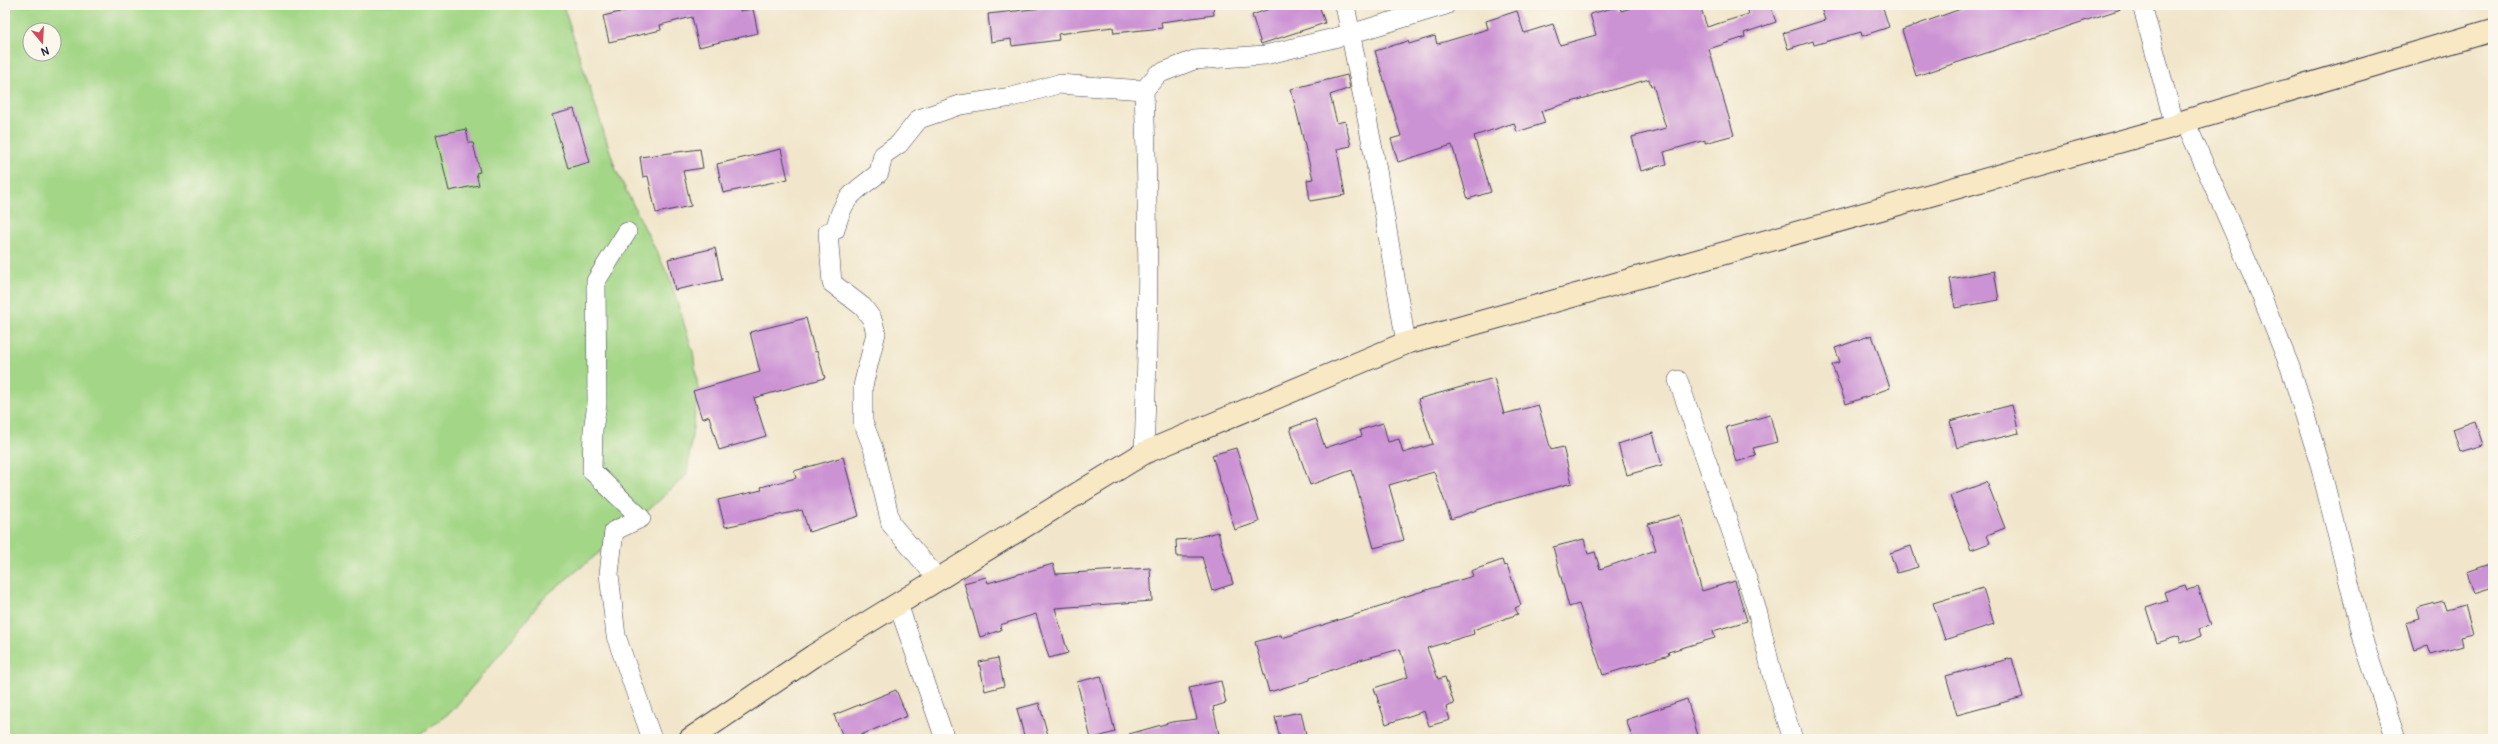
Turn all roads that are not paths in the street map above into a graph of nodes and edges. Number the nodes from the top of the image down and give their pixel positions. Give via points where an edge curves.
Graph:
1 (1345, 5) edge
2 (1446, 5) edge
3 (2142, 5) edge
4 (2493, 30) edge
5 (1350, 34) junction
6 (1144, 90) junction
7 (2180, 123) junction
8 (627, 232) dead end
9 (1406, 343) junction
10 (1678, 380) dead end
11 (1144, 453) junction
12 (938, 579) junction
13 (898, 604) junction
14 (652, 739) edge
15 (690, 739) edge
16 (945, 739) edge
17 (1792, 739) edge
18 (2396, 739) edge

1 - 5 street
2 - 5 street
3 - 7 street
4 - 7 street
5 - 6 street via 1265,55 1194,60 1158,74
5 - 9 street via 1377,170
6 - 11 street via 1148,194 1148,346
6 - 12 street via 1058,84 1012,97 960,105 919,119 899,144 884,155 879,173 852,192 841,208 835,230 828,232 832,283 863,307 872,319 876,333 863,386 862,404 864,422 873,448 891,524
7 - 9 street
7 - 18 street via 2254,280 2290,367 2319,461 2364,643
8 - 14 street via 596,281 597,404 593,430 592,471 641,518 614,530 609,574 616,636
9 - 11 street
10 - 17 street via 1758,614 1773,678
11 - 12 street
12 - 13 street
13 - 15 street via 813,656
13 - 16 street

